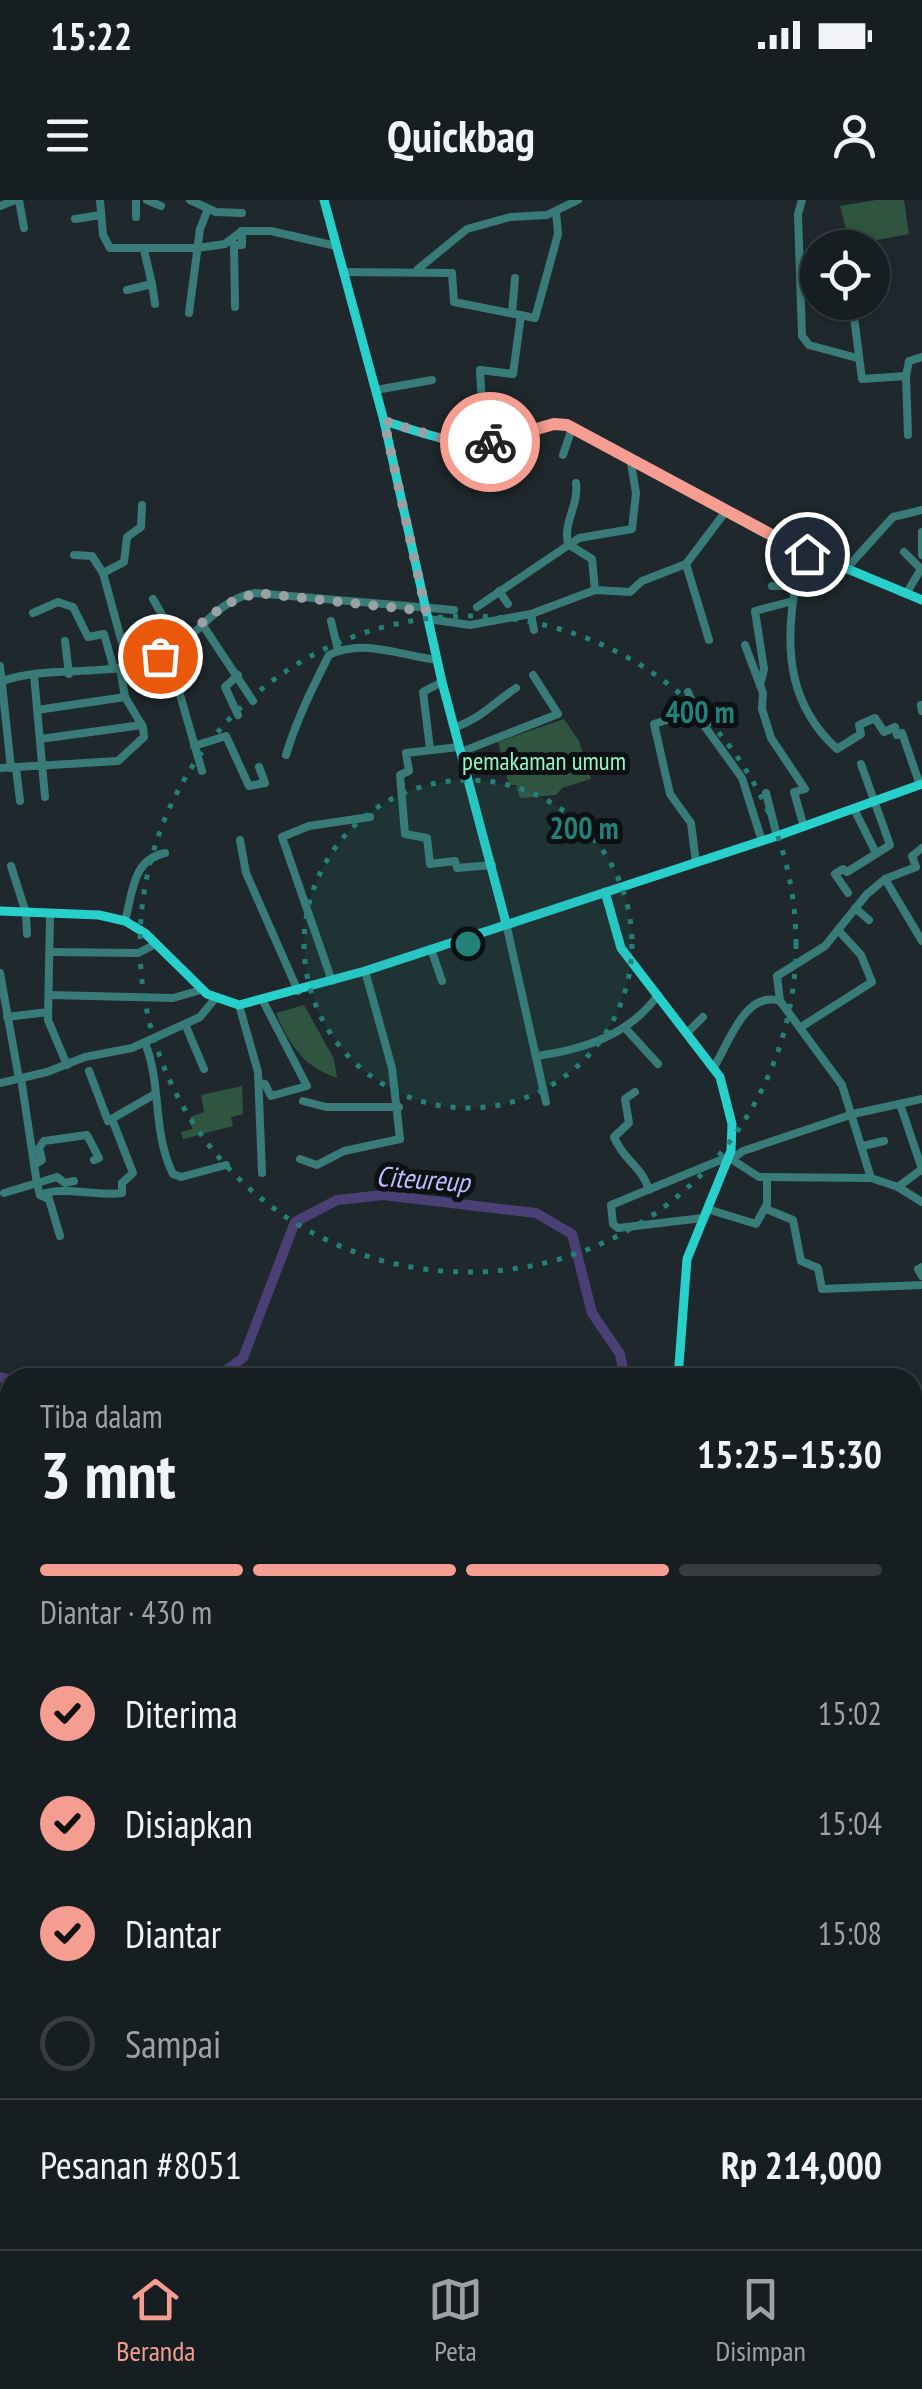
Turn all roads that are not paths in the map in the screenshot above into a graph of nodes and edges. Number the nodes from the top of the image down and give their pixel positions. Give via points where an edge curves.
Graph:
1 (17, 200) edge
2 (100, 200) edge
3 (136, 200) edge
4 (147, 200) edge
5 (190, 200) edge
6 (324, 200) edge
7 (578, 200) edge
8 (802, 200) edge
9 (0, 206) edge
10 (161, 206) dead end
11 (208, 209) junction
12 (242, 212) dead end
13 (556, 212) junction
14 (101, 215) junction
15 (136, 217) dead end
16 (75, 219) dead end
17 (24, 228) dead end
18 (242, 232) junction
19 (336, 246) junction
20 (197, 248) junction
21 (144, 250) junction
22 (416, 270) junction
23 (344, 272) junction
24 (515, 278) dead end
25 (152, 284) junction
26 (127, 290) dead end
27 (155, 304) dead end
28 (235, 307) dead end
29 (189, 313) dead end
30 (516, 314) junction
31 (854, 320) edge
32 (922, 357) edge
33 (857, 358) junction
34 (906, 376) junction
35 (432, 380) dead end
36 (376, 390) junction
37 (384, 421) junction
38 (572, 428) junction
39 (908, 434) dead end
40 (484, 442) junction
41 (563, 456) dead end
42 (630, 457) junction
43 (576, 483) dead end
44 (142, 506) dead end
45 (922, 510) edge
46 (726, 511) junction
47 (922, 532) edge
48 (568, 544) junction
49 (904, 552) dead end
50 (74, 555) dead end
51 (922, 555) edge
52 (686, 564) junction
53 (840, 568) junction
54 (922, 569) edge
55 (103, 573) junction
56 (772, 586) dead end
57 (804, 586) junction
58 (498, 590) junction
59 (594, 590) junction
60 (906, 594) junction
61 (152, 600) dead end
62 (922, 600) edge
63 (793, 601) junction
64 (508, 604) dead end
65 (477, 606) dead end
66 (454, 610) dead end
67 (33, 612) dead end
68 (531, 614) junction
69 (426, 615) junction
70 (331, 622) dead end
71 (202, 624) junction
72 (534, 630) dead end
73 (709, 640) dead end
74 (66, 642) dead end
75 (179, 645) junction
76 (745, 646) dead end
77 (338, 650) junction
78 (168, 652) junction
79 (437, 660) junction
80 (0, 666) edge
81 (121, 667) junction
82 (68, 674) junction
83 (238, 674) junction
84 (533, 674) dead end
85 (34, 675) junction
86 (1, 681) edge
87 (442, 682) junction
88 (760, 686) junction
89 (516, 688) dead end
90 (688, 692) dead end
91 (125, 697) junction
92 (253, 701) dead end
93 (38, 710) junction
94 (695, 711) junction
95 (238, 714) dead end
96 (142, 724) junction
97 (454, 728) junction
98 (40, 739) junction
99 (194, 746) junction
100 (430, 749) junction
101 (460, 750) junction
102 (286, 755) dead end
103 (860, 764) dead end
104 (43, 766) junction
105 (0, 768) edge
106 (14, 768) junction
107 (258, 768) dead end
108 (202, 771) dead end
109 (921, 784) edge
110 (766, 793) dead end
111 (46, 796) dead end
112 (20, 802) dead end
113 (876, 802) junction
114 (854, 809) junction
115 (370, 817) dead end
116 (804, 827) junction
117 (777, 836) junction
118 (240, 840) dead end
119 (762, 841) junction
120 (922, 848) edge
121 (876, 852) junction
122 (165, 853) dead end
123 (696, 864) junction
124 (492, 865) junction
125 (11, 866) dead end
126 (885, 879) junction
127 (605, 892) junction
128 (848, 893) dead end
129 (504, 903) junction
130 (856, 908) junction
131 (0, 911) edge
132 (26, 913) junction
133 (50, 914) junction
134 (524, 916) junction
135 (870, 920) dead end
136 (125, 921) junction
137 (506, 923) junction
138 (839, 931) junction
139 (27, 934) dead end
140 (922, 941) edge
141 (156, 944) junction
142 (432, 949) junction
143 (50, 952) junction
144 (365, 971) junction
145 (0, 976) edge
146 (332, 981) junction
147 (442, 982) dead end
148 (201, 990) junction
149 (298, 991) junction
150 (49, 995) junction
151 (658, 995) junction
152 (214, 1000) junction
153 (263, 1001) junction
154 (780, 1001) junction
155 (239, 1005) junction
156 (48, 1012) junction
157 (7, 1017) junction
158 (703, 1018) dead end
159 (185, 1024) junction
160 (801, 1028) junction
161 (626, 1029) junction
162 (4, 1030) edge
163 (687, 1032) junction
164 (145, 1043) junction
165 (537, 1055) junction
166 (658, 1064) dead end
167 (67, 1065) junction
168 (714, 1067) junction
169 (204, 1069) dead end
170 (90, 1071) dead end
171 (20, 1079) junction
172 (0, 1083) edge
173 (259, 1083) junction
174 (635, 1092) dead end
175 (155, 1094) junction
176 (922, 1099) edge
177 (303, 1101) dead end
178 (546, 1102) dead end
179 (900, 1104) junction
180 (399, 1106) junction
181 (853, 1114) junction
182 (110, 1120) junction
183 (90, 1136) junction
184 (884, 1141) dead end
185 (863, 1146) junction
186 (730, 1158) junction
187 (94, 1160) dead end
188 (300, 1160) dead end
189 (34, 1165) junction
190 (226, 1166) dead end
191 (262, 1173) dead end
192 (766, 1178) junction
193 (871, 1178) junction
194 (74, 1180) dead end
195 (37, 1184) junction
196 (898, 1187) junction
197 (649, 1190) junction
198 (4, 1193) dead end
199 (40, 1196) junction
200 (922, 1202) edge
201 (766, 1209) junction
202 (705, 1214) junction
203 (60, 1236) dead end
204 (922, 1267) edge
205 (922, 1276) edge
206 (922, 1285) edge
207 (678, 1368) edge

1 - 9 street
1 - 17 street
2 - 14 street
3 - 15 street
4 - 10 street
5 - 11 street
6 - 19 main road
7 - 13 street
8 - 33 street via 802,336 809,345
11 - 12 street
11 - 20 street
13 - 22 street via 467,229
13 - 30 street via 558,234 538,315
14 - 16 street
14 - 21 street via 110,248
18 - 19 street via 270,231
18 - 20 street via 225,244
18 - 28 street via 242,245 234,244
19 - 23 main road
20 - 21 street
20 - 29 street
21 - 25 street
22 - 23 street
22 - 30 street via 452,272 454,302
23 - 36 main road
24 - 30 street
25 - 26 street
25 - 27 street
30 - 40 street via 513,374 480,370
31 - 33 street
32 - 34 street via 909,361
33 - 34 street via 862,379
34 - 39 street
35 - 36 street
36 - 37 main road
37 - 40 main road via 451,441
37 - 69 main road
38 - 40 main road via 554,424
38 - 41 street
38 - 42 main road
42 - 46 main road
42 - 48 street via 632,529
43 - 48 street
44 - 55 street via 140,527 127,536 127,558
45 - 53 street via 893,517
46 - 52 street
46 - 53 main road
47 - 51 street
48 - 58 street
48 - 59 street via 592,559
49 - 54 street
50 - 55 street via 92,556
52 - 59 street via 628,592
52 - 73 street
53 - 57 street
53 - 60 main road
54 - 60 street
55 - 81 street
56 - 57 street
57 - 63 street
58 - 64 street
58 - 65 street
59 - 68 street
60 - 62 main road
61 - 75 street
63 - 88 street via 755,611 764,670
63 - 109 street via 788,658 817,729 837,749 870,718 884,732 895,727
66 - 69 street
67 - 81 street via 58,602 74,607 88,636 104,634
68 - 69 street via 470,625
68 - 72 street
69 - 71 street via 268,592 236,598
69 - 79 main road
70 - 77 street
71 - 75 street
71 - 83 street
74 - 82 street
75 - 78 street
76 - 88 street
77 - 79 street via 395,649
77 - 102 street via 326,657 323,674 305,698
78 - 81 street
78 - 99 street
79 - 87 main road
80 - 86 street
81 - 82 street
81 - 91 street
82 - 85 street
83 - 92 street
83 - 95 street via 225,687
84 - 101 street via 558,714
85 - 86 street
85 - 93 street
86 - 106 street
87 - 97 main road
87 - 100 street via 423,692
88 - 116 street via 771,738 805,788 794,792
89 - 97 street via 484,717
90 - 94 street
91 - 93 street
91 - 96 street
93 - 98 street
94 - 119 street via 742,778
94 - 123 street via 654,724 670,794 691,822
96 - 98 street
96 - 104 street via 141,741 118,761
97 - 101 main road
98 - 104 street
99 - 107 street via 226,736 250,786 265,783
99 - 108 street
100 - 101 street
100 - 124 street via 406,753 409,771 400,774 406,834 427,838 430,864
101 - 124 main road
103 - 113 street
104 - 106 street
104 - 111 street
105 - 106 street
106 - 112 street
109 - 113 main road
110 - 117 street
113 - 114 main road
113 - 121 street via 890,841
114 - 116 main road
114 - 121 street
115 - 146 street via 282,837
116 - 117 main road
117 - 119 main road
118 - 149 street via 246,873
119 - 123 main road
120 - 126 street via 912,856 914,869
121 - 128 street via 835,874
122 - 136 street via 139,867
123 - 127 main road
124 - 129 main road
125 - 132 street
126 - 130 street
126 - 140 street
127 - 134 main road
127 - 151 main road via 621,948
129 - 134 main road
129 - 137 main road
130 - 135 street
130 - 138 street
131 - 132 main road
132 - 133 main road
132 - 139 street
133 - 136 main road
133 - 143 street
134 - 137 main road
136 - 141 main road
137 - 142 main road
137 - 165 street
138 - 154 street via 816,954 778,975
138 - 160 street via 854,944 872,982
141 - 143 street via 138,953
141 - 148 main road
142 - 144 main road
142 - 147 street
143 - 150 street
144 - 146 main road
144 - 180 street
145 - 157 street
146 - 149 main road
148 - 150 street via 173,998
148 - 152 main road
149 - 153 main road
150 - 156 street
151 - 161 street
151 - 163 main road
151 - 165 street via 626,1026
152 - 155 main road
152 - 159 street
153 - 155 main road
153 - 173 street via 307,1086 270,1096
154 - 160 street
154 - 168 street via 749,1008
155 - 173 street
156 - 157 street
156 - 167 street
157 - 162 street
158 - 163 street
159 - 164 street
159 - 169 street
160 - 181 street via 838,1078
161 - 165 street via 574,1050
161 - 166 street
162 - 171 street
163 - 168 main road
164 - 167 street
164 - 175 street via 156,1070
165 - 178 street
167 - 171 street
168 - 186 main road via 732,1124
170 - 182 street
171 - 172 street
171 - 189 street
173 - 191 street
174 - 197 street via 625,1099 629,1123 614,1137 642,1169
175 - 182 street
175 - 190 street via 173,1174
176 - 179 street
177 - 180 street
179 - 181 street
179 - 196 street via 922,1169
180 - 188 street via 400,1139 344,1151 317,1165
181 - 185 street
181 - 186 street
182 - 183 street
182 - 199 street via 133,1173 122,1182 122,1193 85,1196 56,1188
183 - 187 street
183 - 189 street via 44,1140 41,1162
184 - 185 street
185 - 193 street
186 - 192 street
186 - 197 street
186 - 202 main road
189 - 195 street
192 - 193 street
192 - 201 street
193 - 196 street
194 - 195 street via 65,1183 58,1176
195 - 198 street
195 - 199 street
196 - 200 street
197 - 202 street via 613,1204 616,1227
199 - 203 street via 49,1199
201 - 202 street via 756,1224
201 - 206 street via 794,1222 801,1261 818,1268 823,1290
202 - 207 main road via 683,1277
204 - 205 street

